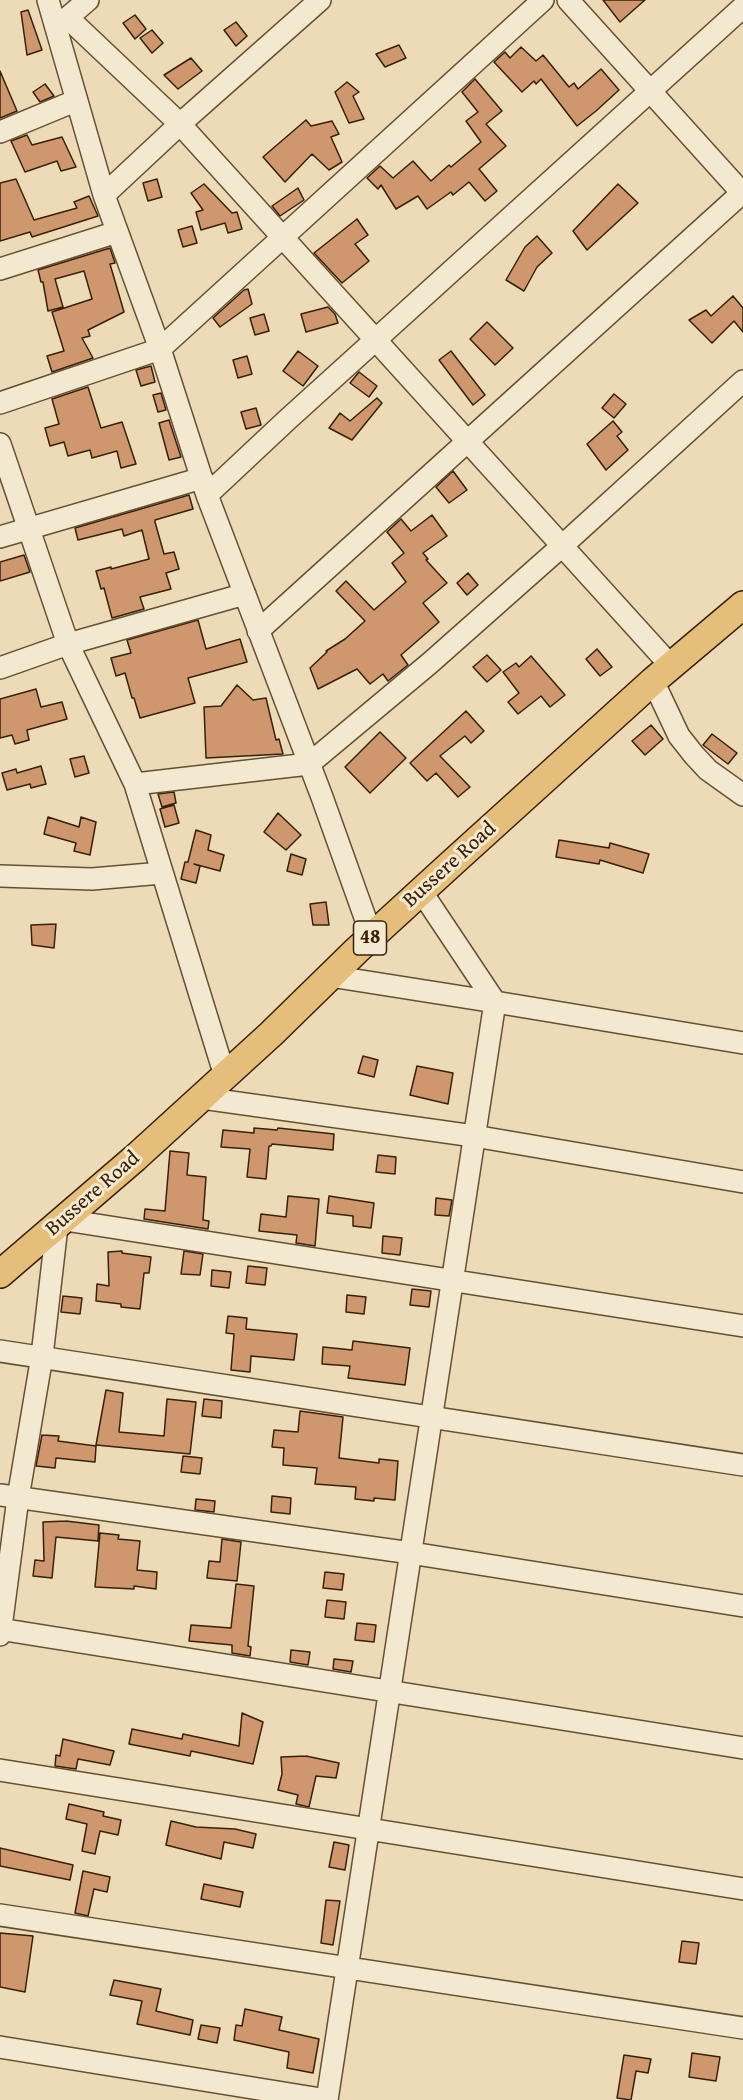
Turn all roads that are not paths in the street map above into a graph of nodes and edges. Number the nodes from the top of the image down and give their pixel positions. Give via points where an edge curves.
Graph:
1 (48, 0) edge
2 (88, 0) edge
3 (320, 0) edge
4 (543, 0) edge
5 (568, 0) edge
6 (743, 7) edge
7 (62, 23) junction
8 (650, 91) junction
9 (75, 101) junction
10 (180, 124) junction
11 (0, 132) edge
12 (743, 193) edge
13 (104, 195) junction
14 (117, 232) junction
15 (282, 238) junction
16 (0, 269) edge
17 (376, 341) junction
18 (160, 349) junction
19 (743, 381) edge
20 (0, 403) edge
21 (468, 442) junction
22 (0, 444) edge
23 (205, 487) junction
24 (29, 527) junction
25 (0, 537) edge
26 (562, 546) junction
27 (245, 594) junction
28 (743, 605) edge
29 (258, 631) junction
30 (68, 644) junction
31 (0, 668) edge
32 (662, 674) junction
33 (309, 764) junction
34 (135, 784) junction
35 (743, 795) edge
36 (162, 873) junction
37 (0, 876) edge
38 (421, 891) junction
39 (372, 937) junction
40 (330, 976) junction
41 (495, 1002) junction
42 (743, 1043) edge
43 (225, 1076) junction
44 (202, 1098) junction
45 (474, 1136) junction
46 (743, 1182) edge
47 (61, 1223) junction
48 (0, 1274) edge
49 (452, 1280) junction
50 (743, 1326) edge
51 (0, 1351) edge
52 (42, 1356) junction
53 (432, 1416) junction
54 (743, 1465) edge
55 (9, 1496) edge
56 (411, 1553) junction
57 (743, 1606) edge
58 (0, 1629) edge
59 (0, 1635) edge
60 (390, 1691) junction
61 (743, 1748) edge
62 (0, 1770) edge
63 (369, 1829) junction
64 (743, 1889) edge
65 (0, 1915) edge
66 (348, 1968) junction
67 (743, 2028) edge
68 (0, 2047) edge
69 (327, 2100) edge

1 - 7 street
2 - 7 street
3 - 10 street
4 - 15 street
5 - 8 street
6 - 8 street
7 - 9 street
7 - 10 street
8 - 12 street
8 - 17 street
9 - 11 street
9 - 13 street
10 - 13 street
10 - 15 street
12 - 21 street
13 - 14 street
14 - 16 street
14 - 18 street
15 - 17 street
15 - 18 street
17 - 21 street
17 - 23 street
18 - 20 street
18 - 23 street
19 - 26 street
21 - 26 street
21 - 29 street
22 - 24 street
23 - 24 street
23 - 27 street
24 - 25 street
24 - 30 street
26 - 32 street
26 - 33 street
27 - 29 street
27 - 30 street
28 - 32 main road, Bussere Road / 48
29 - 33 street
30 - 31 street
30 - 34 street
32 - 35 street via 680,736 708,770
32 - 38 main road, Bussere Road / 48
33 - 34 street
33 - 39 street
34 - 36 street
36 - 37 street via 92,879
36 - 43 street
38 - 39 main road, Bussere Road / 48
38 - 41 street
39 - 40 main road, Bussere Road / 48
40 - 41 street
40 - 43 main road, Bussere Road / 48
41 - 42 street
41 - 45 street
43 - 44 main road, Bussere Road / 48
44 - 45 street
44 - 47 main road, Bussere Road / 48
45 - 46 street
45 - 49 street
47 - 48 main road, Bussere Road / 48
47 - 49 street
47 - 52 street
49 - 50 street
49 - 53 street
51 - 52 street
52 - 53 street
52 - 55 street
53 - 54 street
53 - 56 street
55 - 56 street
55 - 58 street
56 - 57 street
56 - 60 street
58 - 59 street
58 - 60 street
60 - 61 street
60 - 63 street
62 - 63 street
63 - 64 street
63 - 66 street
65 - 66 street
66 - 67 street
66 - 69 street
68 - 69 street

